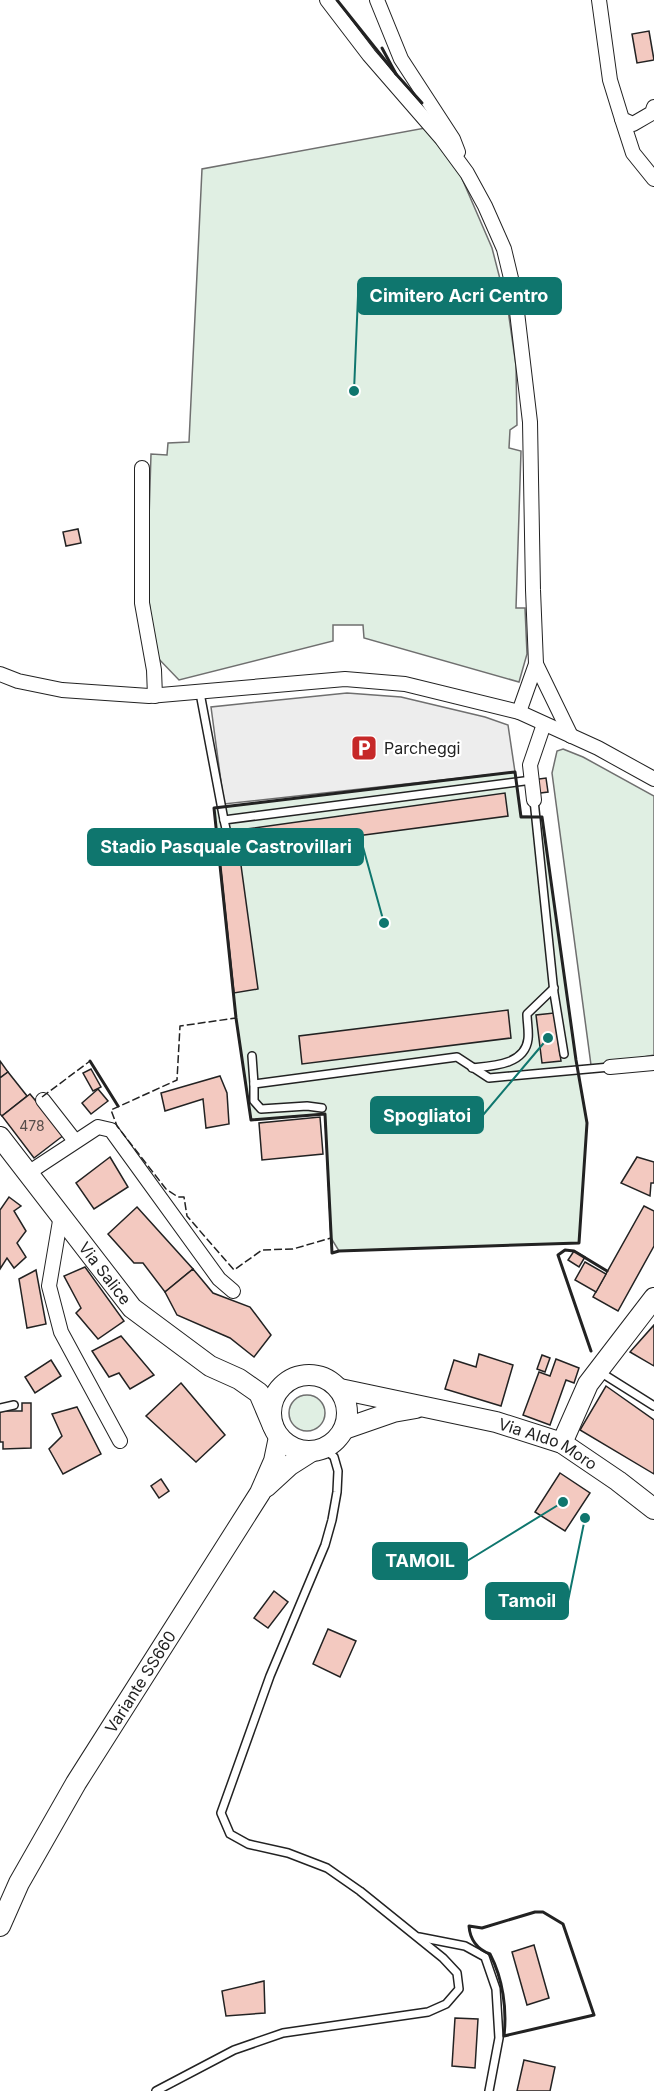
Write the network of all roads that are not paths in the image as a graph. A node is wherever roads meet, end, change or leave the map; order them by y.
1 (327, 0) edge
2 (599, 0) edge
3 (377, 4) edge
4 (654, 107) edge
5 (622, 118) junction
6 (466, 173) junction
7 (654, 179) edge
8 (142, 468) dead end
9 (536, 664) junction
10 (0, 674) edge
11 (200, 693) junction
12 (154, 696) junction
13 (519, 712) junction
14 (544, 724) junction
15 (571, 736) junction
16 (654, 779) edge
17 (532, 780) junction
18 (534, 800) joint
19 (224, 820) junction
20 (229, 842) dead end
21 (554, 988) junction
22 (564, 1054) dead end
23 (252, 1056) dead end
24 (654, 1063) edge
25 (610, 1067) joint
26 (472, 1068) junction
27 (254, 1084) junction
28 (43, 1100) dead end
29 (322, 1108) dead end
30 (0, 1137) edge
31 (75, 1141) junction
32 (28, 1173) junction
33 (61, 1215) junction
34 (233, 1291) dead end
35 (653, 1300) edge
36 (598, 1371) junction
37 (238, 1378) junction
38 (283, 1384) junction
39 (340, 1389) junction
40 (14, 1406) dead end
41 (428, 1406) junction
42 (654, 1406) edge
43 (0, 1407) edge
44 (344, 1429) junction
45 (276, 1432) junction
46 (120, 1441) dead end
47 (562, 1443) junction
48 (318, 1450) junction
49 (260, 1493) junction
50 (654, 1509) edge
51 (0, 1926) edge
52 (417, 1937) junction
53 (156, 2091) edge
54 (489, 2091) edge

1 - 6 street
2 - 5 street
3 - 6 street
4 - 5 street
5 - 7 street
6 - 9 street
8 - 12 street
9 - 13 street
9 - 15 street
10 - 12 street
11 - 12 street
11 - 13 street
11 - 19 lane
13 - 14 street
14 - 15 street
14 - 17 street
15 - 16 street
17 - 18 street
17 - 19 lane
18 - 21 lane
19 - 20 lane
21 - 22 lane
21 - 26 lane
23 - 27 lane
24 - 25 street
25 - 26 lane
26 - 27 lane
27 - 29 lane
28 - 31 street
30 - 32 main road, Via Salice
31 - 32 street
31 - 34 street
32 - 33 main road, Via Salice
33 - 37 main road, Via Salice
33 - 46 street
35 - 36 main road
36 - 42 lane
36 - 47 main road
37 - 38 main road
37 - 45 main road
38 - 39 main road
38 - 45 main road
39 - 41 main road, Via Aldo Moro
39 - 44 main road
40 - 43 lane
41 - 44 main road, Via Aldo Moro
41 - 47 main road, Via Aldo Moro
44 - 48 main road
45 - 48 main road
45 - 49 main road, Variante SS660
47 - 50 main road, Via Aldo Moro
48 - 49 main road
48 - 52 lane
49 - 51 main road, Variante SS660
52 - 53 lane
52 - 54 lane

